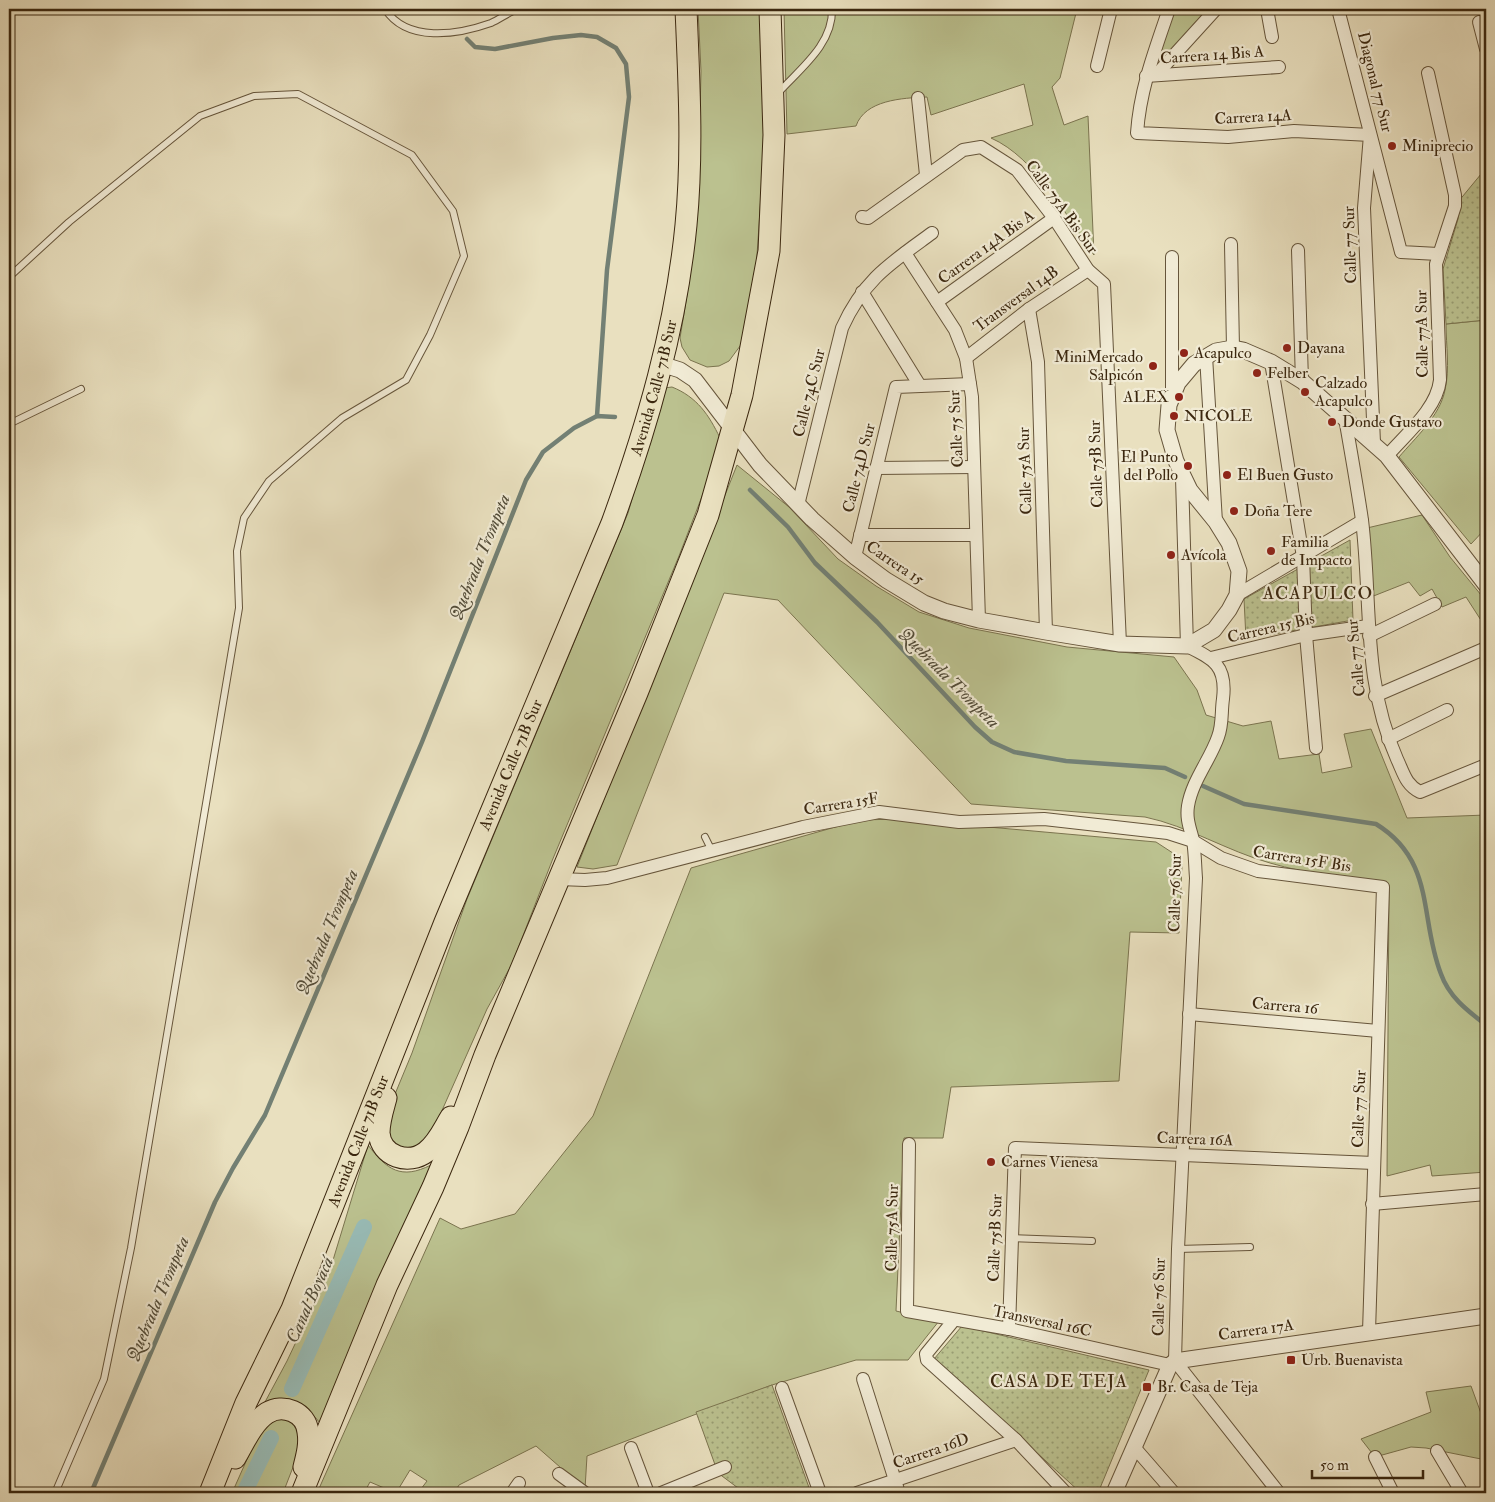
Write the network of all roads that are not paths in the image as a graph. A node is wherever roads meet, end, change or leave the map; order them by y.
1 (385, 9) edge
2 (518, 9) edge
3 (686, 9) edge
4 (770, 9) edge
5 (832, 9) edge
6 (1111, 9) edge
7 (1169, 9) edge
8 (1216, 9) edge
9 (1267, 9) edge
10 (1338, 9) edge
11 (1479, 22) dead end
12 (1272, 37) dead end
13 (1486, 49) edge
14 (1097, 66) dead end
15 (1279, 67) dead end
16 (1428, 73) dead end
17 (1151, 75) junction
18 (773, 98) junction
19 (918, 98) dead end
20 (1370, 135) junction
21 (926, 175) junction
22 (862, 217) dead end
23 (1054, 218) junction
24 (932, 233) dead end
25 (1231, 244) dead end
26 (1298, 250) dead end
27 (905, 253) junction
28 (1438, 254) junction
29 (1172, 257) dead end
30 (1088, 270) junction
31 (9, 277) edge
32 (1104, 284) joint
33 (862, 292) junction
34 (937, 302) junction
35 (1029, 309) junction
36 (1233, 348) junction
37 (1206, 356) junction
38 (966, 358) junction
39 (1271, 362) junction
40 (662, 364) junction
41 (1302, 382) junction
42 (970, 384) junction
43 (920, 386) junction
44 (81, 389) dead end
45 (1172, 394) junction
46 (1345, 418) junction
47 (9, 424) edge
48 (734, 431) junction
49 (1374, 443) junction
50 (1388, 456) junction
51 (974, 467) junction
52 (876, 468) junction
53 (1182, 478) junction
54 (798, 505) junction
55 (1362, 521) junction
56 (1216, 522) junction
57 (860, 534) junction
58 (976, 535) junction
59 (855, 557) junction
60 (1303, 557) junction
61 (1486, 585) edge
62 (1237, 595) junction
63 (1435, 604) dead end
64 (979, 620) junction
65 (1369, 631) junction
66 (1046, 632) junction
67 (1306, 635) junction
68 (1120, 644) junction
69 (1187, 646) junction
70 (1486, 648) edge
71 (1211, 658) junction
72 (1376, 696) junction
73 (1447, 710) dead end
74 (1388, 738) junction
75 (1316, 748) dead end
76 (1486, 765) edge
77 (705, 837) dead end
78 (1193, 841) junction
79 (712, 850) junction
80 (559, 879) junction
81 (1383, 887) joint
82 (411, 1009) junction
83 (1189, 1014) junction
84 (1378, 1030) junction
85 (485, 1055) junction
86 (909, 1144) dead end
87 (1014, 1148) joint
88 (1182, 1155) junction
89 (1374, 1163) junction
90 (1486, 1194) edge
91 (1372, 1204) junction
92 (1012, 1238) junction
93 (1092, 1241) dead end
94 (1250, 1247) dead end
95 (1178, 1250) junction
96 (908, 1311) joint
97 (1486, 1316) edge
98 (954, 1320) junction
99 (1009, 1329) junction
100 (1369, 1332) junction
101 (1173, 1363) junction
102 (863, 1379) dead end
103 (782, 1388) dead end
104 (1016, 1440) junction
105 (1134, 1447) junction
106 (631, 1448) dead end
107 (1438, 1451) dead end
108 (1375, 1458) dead end
109 (725, 1467) dead end
110 (559, 1474) dead end
111 (894, 1481) junction
112 (55, 1493) edge
113 (212, 1493) edge
114 (296, 1493) edge
115 (302, 1493) edge
116 (585, 1493) edge
117 (648, 1493) edge
118 (661, 1493) edge
119 (820, 1493) edge
120 (857, 1493) edge
121 (899, 1493) edge
122 (1066, 1493) edge
123 (1114, 1493) edge
124 (1174, 1493) edge
125 (1279, 1493) edge
126 (1393, 1493) edge
127 (1462, 1493) edge

1 - 2 lane
3 - 40 highway, Avenida Calle 71B Sur
4 - 18 highway
5 - 18 lane
6 - 14 street
7 - 17 street
8 - 17 street
9 - 12 street
10 - 20 street, Diagonal 77 Sur
11 - 13 street
15 - 17 street, Carrera 14 Bis A
16 - 28 street, Calle 77A Sur
17 - 20 street, Carrera 14A
18 - 48 highway
19 - 21 street
20 - 28 street, Diagonal 77 Sur
20 - 49 street, Calle 77 Sur
21 - 22 street
21 - 23 street, Calle 75A Bis Sur
23 - 30 street, Calle 75A Bis Sur
23 - 34 street, Carrera 14A Bis A
24 - 27 street, Calle 74C Sur
25 - 36 street
26 - 41 street
27 - 33 street, Calle 74C Sur
27 - 34 street, Calle 75 Sur
28 - 50 street, Calle 77A Sur
29 - 45 street
30 - 32 street, Calle 75A Bis Sur
30 - 35 street, Transversal 14B
31 - 112 lane
32 - 68 street, Calle 75B Sur
33 - 43 street
33 - 54 street, Calle 74C Sur
34 - 38 street, Calle 75 Sur
35 - 38 street, Transversal 14B
35 - 66 street, Calle 75A Sur
36 - 37 street
36 - 39 street
37 - 45 street
37 - 56 street
38 - 42 street, Calle 75 Sur
39 - 41 street
39 - 60 street
40 - 48 street, Carrera 15
40 - 82 highway, Avenida Calle 71B Sur
41 - 46 street
42 - 43 street
42 - 51 street, Calle 75 Sur
43 - 52 street, Calle 74D Sur
44 - 47 lane
45 - 53 street
46 - 49 street
46 - 55 street, Calle 77 Sur
48 - 54 street, Carrera 15
48 - 80 highway
49 - 50 street
50 - 61 street
51 - 52 street
51 - 58 street, Calle 75 Sur
52 - 57 street, Calle 74D Sur
53 - 56 street
53 - 69 street
54 - 59 street, Carrera 15
55 - 60 street
55 - 65 street, Calle 77 Sur
56 - 62 street
57 - 58 street
57 - 59 street, Calle 74D Sur
58 - 64 street, Calle 75 Sur
59 - 64 street, Carrera 15
60 - 62 street
60 - 67 street
62 - 69 street
63 - 65 street, Carrera 15 Bis
64 - 66 street, Carrera 15
65 - 67 street, Carrera 15 Bis
65 - 72 street, Calle 77 Sur
66 - 68 street, Carrera 15
67 - 71 street, Carrera 15 Bis
67 - 75 street
68 - 69 street, Carrera 15
69 - 71 street
70 - 72 street
71 - 78 street, Calle 76 Sur
72 - 74 street, Calle 77 Sur
73 - 74 street
74 - 76 street, Calle 77 Sur
77 - 79 lane
78 - 79 street, Carrera 15F
78 - 81 street, Carrera 15F Bis
78 - 83 street, Calle 76 Sur
79 - 80 street, Carrera 15F
80 - 85 highway
81 - 84 street, Calle 77 Sur
82 - 85 highway
82 - 113 highway, Avenida Calle 71B Sur
83 - 84 street, Carrera 16
83 - 88 street, Calle 76 Sur
84 - 89 street, Calle 77 Sur
85 - 115 highway
86 - 96 street, Calle 75A Sur
87 - 88 street, Carrera 16A
87 - 92 street, Calle 75B Sur
88 - 89 street, Carrera 16A
88 - 95 street, Calle 76 Sur
89 - 91 street, Calle 77 Sur
90 - 91 street
91 - 100 street, Calle 77 Sur
92 - 93 lane
92 - 99 street, Calle 75B Sur
94 - 95 lane
95 - 101 street, Calle 76 Sur
96 - 98 street, Transversal 16C
97 - 100 street, Carrera 17A
98 - 99 street, Transversal 16C
98 - 104 street
99 - 101 street, Transversal 16C
100 - 101 street, Carrera 17A
101 - 105 street
101 - 125 street
102 - 111 street
103 - 119 street
104 - 111 street, Carrera 16D
104 - 122 street
105 - 123 street
105 - 124 street
106 - 117 street
107 - 127 street
108 - 126 street
109 - 118 street
110 - 116 street
111 - 120 street, Carrera 16D
111 - 121 street
113 - 114 highway

